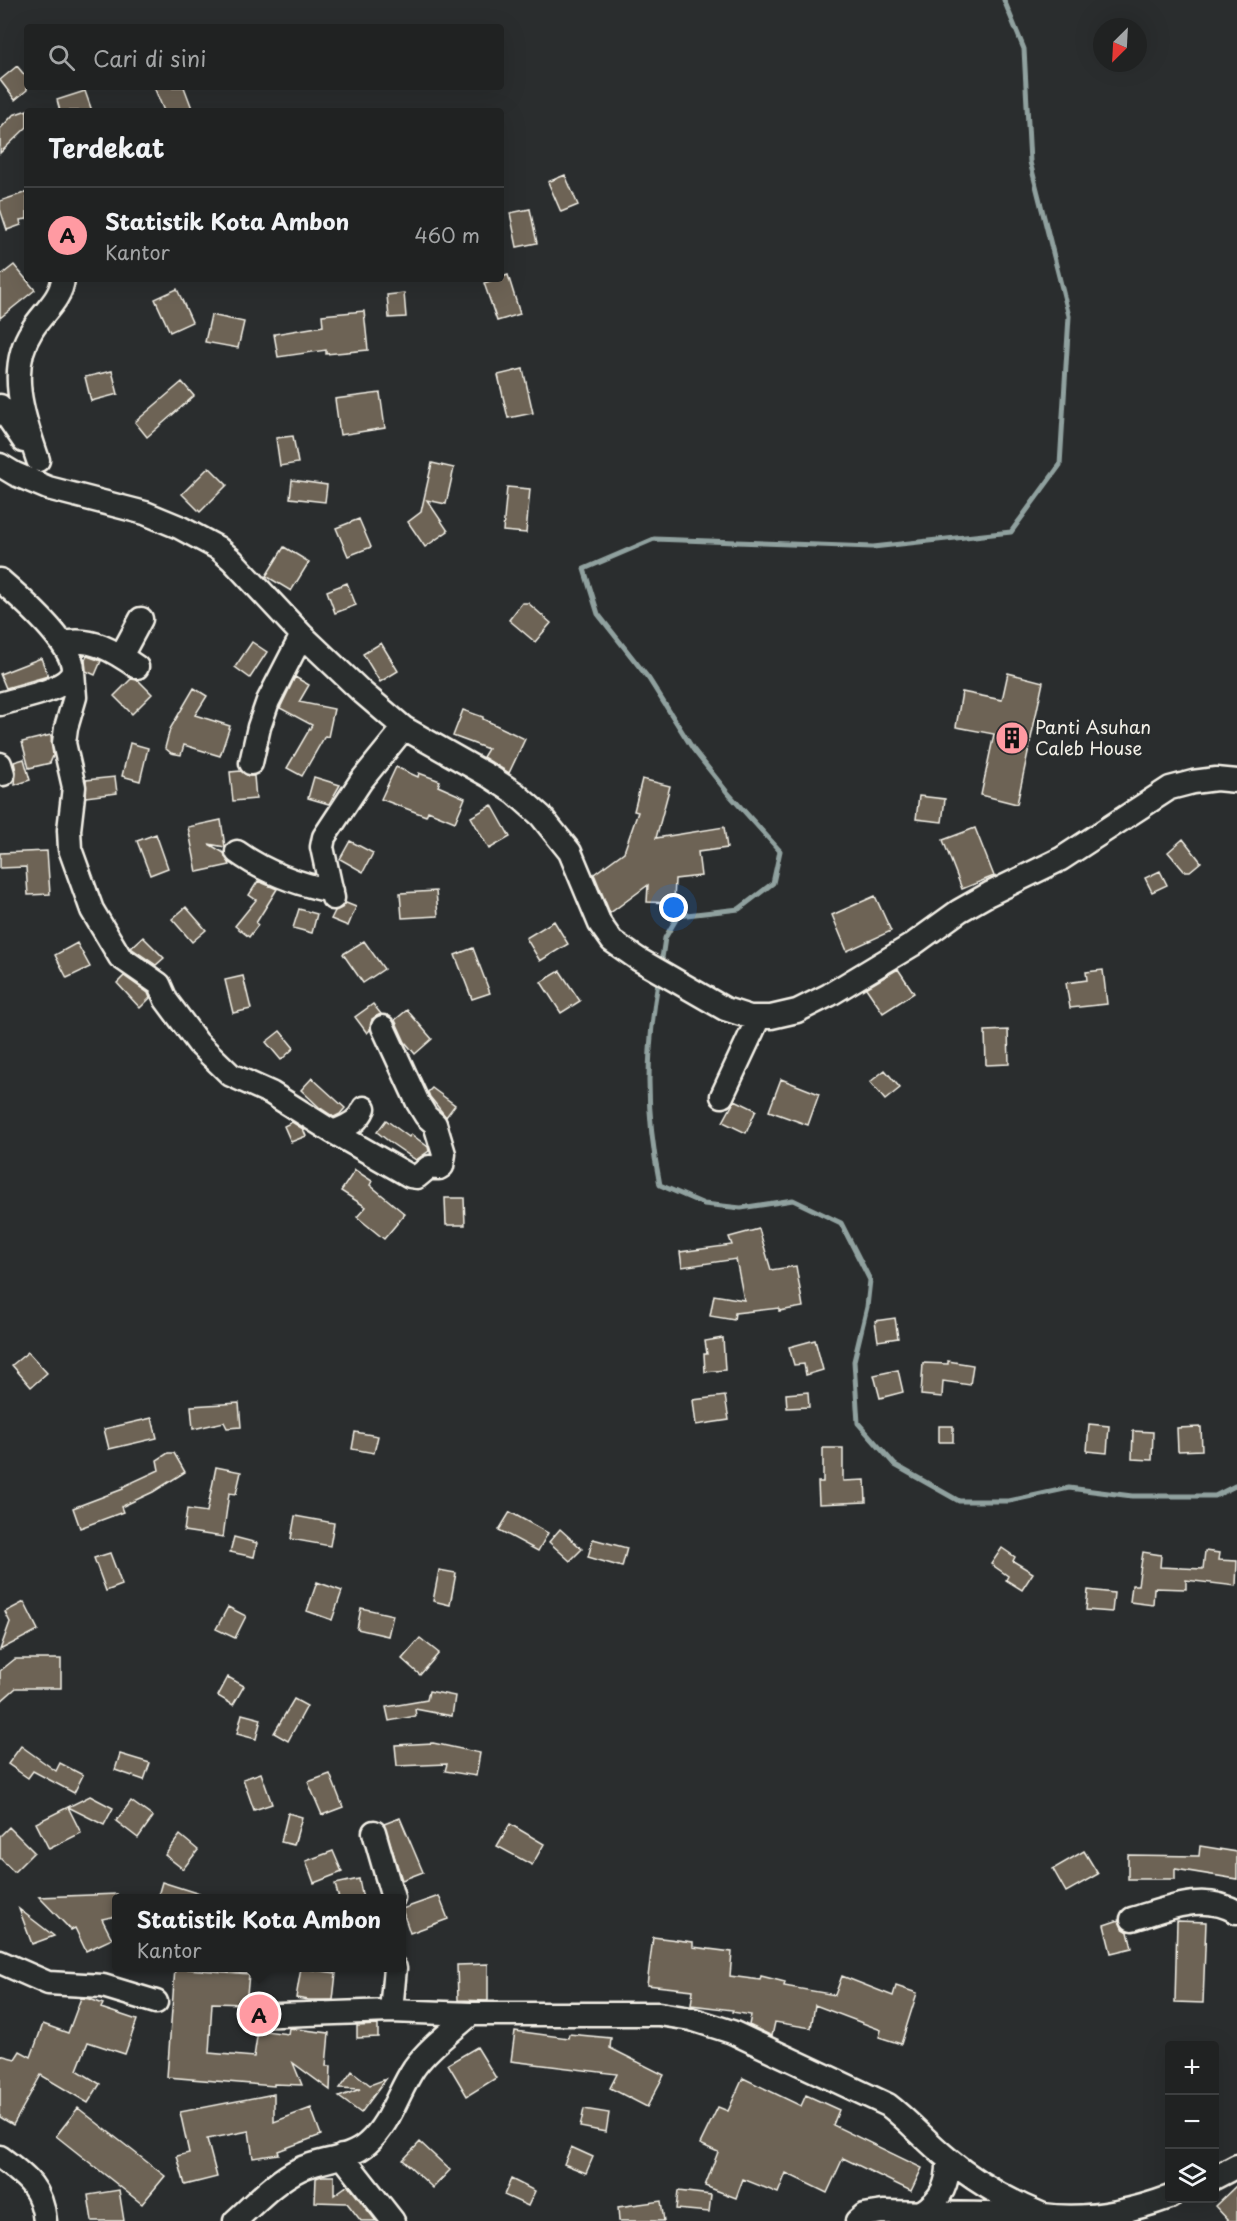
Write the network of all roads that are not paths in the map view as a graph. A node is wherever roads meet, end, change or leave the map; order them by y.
1 (63, 282) edge
2 (0, 406) edge
3 (38, 460) junction
4 (0, 465) edge
5 (48, 488) junction
6 (0, 580) edge
7 (141, 619) dead end
8 (302, 635) junction
9 (64, 643) junction
10 (73, 672) junction
11 (0, 704) edge
12 (404, 728) junction
13 (251, 763) dead end
14 (1237, 781) edge
15 (237, 852) dead end
16 (759, 1017) junction
17 (383, 1027) dead end
18 (722, 1096) dead end
19 (364, 1108) dead end
20 (333, 1132) junction
21 (374, 1832) dead end
22 (392, 1894) edge
23 (1237, 1912) edge
24 (1132, 1919) dead end
25 (0, 1962) edge
26 (395, 1972) edge
27 (156, 2002) dead end
28 (391, 2011) junction
29 (471, 2014) junction
30 (252, 2016) dead end
31 (342, 2156) junction
32 (0, 2157) edge
33 (948, 2159) junction
34 (1237, 2166) edge
35 (1219, 2176) edge
36 (1164, 2206) edge
37 (922, 2212) junction
38 (1043, 2215) junction
39 (45, 2221) edge
40 (235, 2221) edge
41 (393, 2221) edge
42 (857, 2221) edge

1 - 3 street
2 - 3 street
3 - 5 street
4 - 5 street
5 - 8 street
6 - 9 street
7 - 9 street
8 - 12 street
8 - 13 street
9 - 10 street
10 - 11 street
10 - 20 street
12 - 15 street
12 - 16 street
14 - 16 street
16 - 18 street
17 - 20 street
19 - 20 street
21 - 22 street
23 - 24 street
25 - 27 street
26 - 28 street
28 - 29 street
28 - 30 street
29 - 31 street
29 - 33 street
31 - 40 street
31 - 41 street
32 - 39 street
33 - 37 street
33 - 38 street
34 - 35 street
36 - 38 street
37 - 38 street
37 - 42 street

